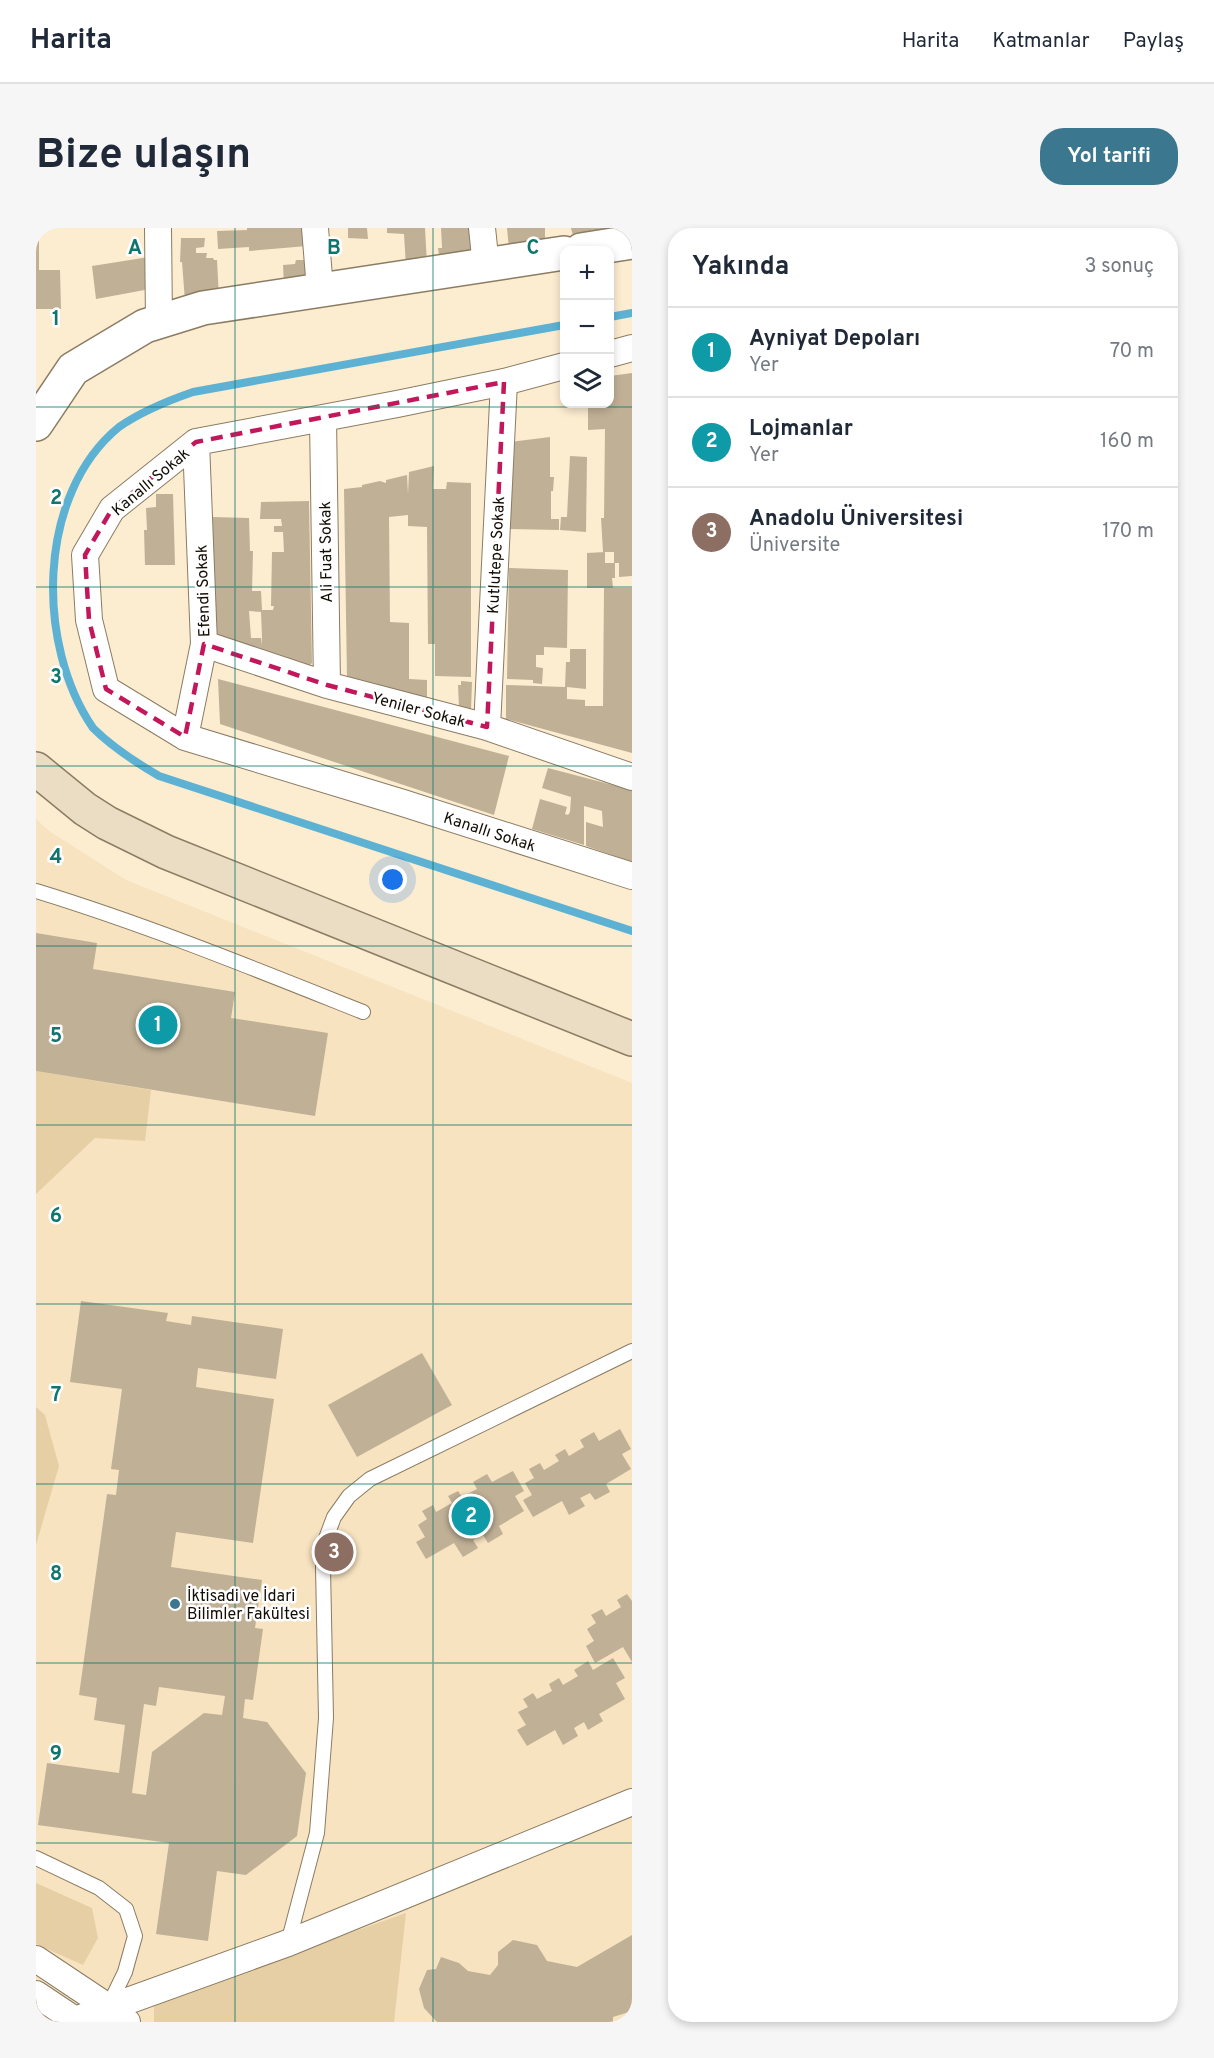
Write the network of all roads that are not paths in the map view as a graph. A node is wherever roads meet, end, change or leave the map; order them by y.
1 (158, 228) edge
2 (315, 228) edge
3 (482, 228) edge
4 (632, 242) edge
5 (606, 246) edge
6 (560, 254) edge
7 (486, 266) junction
8 (320, 290) junction
9 (159, 321) junction
10 (632, 348) edge
11 (614, 353) edge
12 (560, 367) edge
13 (504, 382) junction
14 (323, 419) junction
15 (36, 424) edge
16 (196, 442) junction
17 (204, 644) junction
18 (327, 685) junction
19 (487, 727) junction
20 (185, 737) junction
21 (36, 769) edge
22 (632, 777) edge
23 (632, 876) edge
24 (36, 891) edge
25 (363, 1012) dead end
26 (632, 1039) edge
27 (632, 1351) edge
28 (632, 1802) edge
29 (36, 1858) edge
30 (288, 1943) junction
31 (36, 1959) edge
32 (36, 1994) edge
33 (117, 2014) edge
34 (76, 2021) edge

1 - 9 street
2 - 8 street
3 - 7 street
4 - 5 street
6 - 7 street
7 - 8 street
8 - 9 street
9 - 15 street
10 - 11 street
12 - 13 street, Kanallı Sokak
13 - 14 street, Kanallı Sokak
13 - 19 street, Kutlutepe Sokak
14 - 16 street, Kanallı Sokak
14 - 18 street, Ali Fuat Sokak
16 - 17 street, Efendi Sokak
16 - 20 street, Kanallı Sokak
17 - 18 street, Yeniler Sokak
17 - 20 street, Efendi Sokak
18 - 19 street, Yeniler Sokak
19 - 22 street, Yeniler Sokak
20 - 23 street, Kanallı Sokak
21 - 26 main road
24 - 25 lane
27 - 30 lane
28 - 30 street
29 - 33 lane
30 - 33 street
31 - 33 street
32 - 34 street
33 - 34 street

